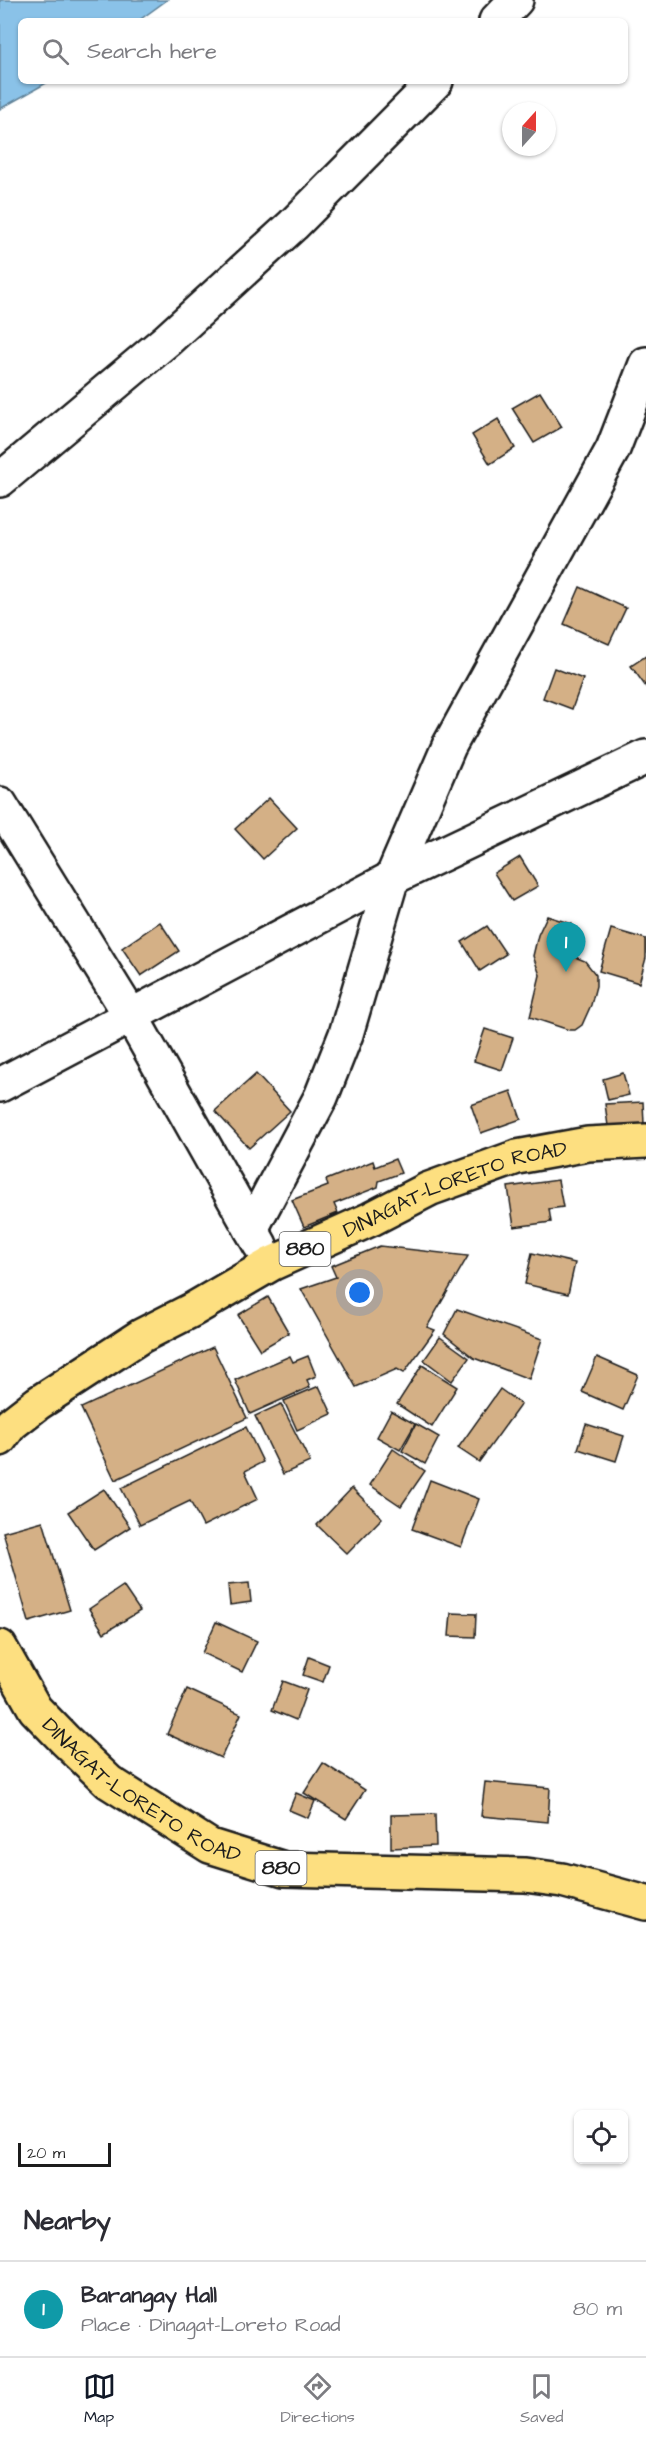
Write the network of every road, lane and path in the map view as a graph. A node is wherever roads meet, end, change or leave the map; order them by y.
1 (516, 0) edge
2 (499, 18) edge
3 (433, 84) edge
4 (646, 364) edge
5 (0, 480) edge
6 (646, 757) edge
7 (0, 804) edge
8 (392, 878) junction
9 (130, 1016) junction
10 (0, 1085) edge
11 (646, 1141) edge
12 (251, 1229) junction
13 (271, 1264) junction
14 (0, 1439) edge
15 (0, 1647) edge
16 (646, 1903) edge

1 - 2 street
3 - 5 street
4 - 8 street
6 - 8 street
7 - 9 street
8 - 9 street
8 - 12 street
9 - 10 street
9 - 12 street
11 - 13 main road, DINAGAT-LORETO ROAD / 880
12 - 13 street
13 - 14 main road, DINAGAT-LORETO ROAD / 880
15 - 16 main road, DINAGAT-LORETO ROAD / 880

